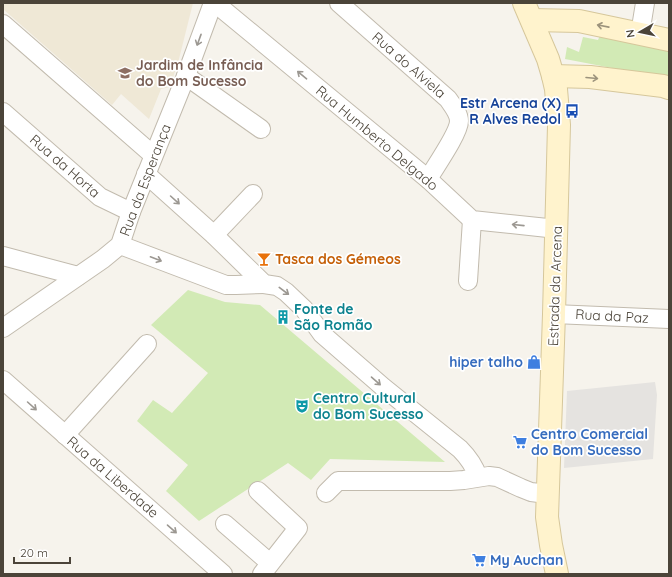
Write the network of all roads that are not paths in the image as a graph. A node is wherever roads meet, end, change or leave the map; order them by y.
1 (214, 3) edge
2 (338, 3) edge
3 (645, 3) edge
4 (528, 12) edge
5 (3, 24) edge
6 (640, 34) junction
7 (669, 40) edge
8 (186, 76) junction
9 (553, 76) junction
10 (669, 88) edge
11 (3, 112) edge
12 (261, 129) dead end
13 (153, 155) junction
14 (146, 174) junction
15 (428, 179) junction
16 (253, 194) dead end
17 (131, 212) junction
18 (472, 220) junction
19 (557, 229) junction
20 (214, 235) junction
21 (120, 245) junction
22 (3, 256) edge
23 (78, 276) junction
24 (468, 281) dead end
25 (264, 284) junction
26 (554, 314) junction
27 (669, 319) edge
28 (3, 328) edge
29 (147, 344) dead end
30 (3, 380) edge
31 (65, 435) junction
32 (478, 477) junction
33 (258, 491) dead end
34 (326, 493) dead end
35 (547, 494) junction
36 (225, 524) dead end
37 (266, 569) edge
38 (223, 574) edge
39 (557, 574) edge

1 -> 8 street, Rua da Esperança
15 -> 1 street, Rua Humberto Delgado
2 - 15 street, Rua do Alviela
3 - 6 street
6 -> 4 street
4 - 9 street, Estrada da Arcena
5 - 13 street
6 - 7 street
8 - 12 street
8 - 13 street, Rua da Esperança
9 -> 10 street
9 - 19 street, Estrada da Arcena
11 - 17 street, Rua da Horta
13 - 14 street, Rua da Esperança
14 - 17 street, Rua da Esperança
14 -> 20 street
15 - 18 street, Rua Humberto Delgado
16 - 20 street
17 - 21 street, Rua da Esperança
19 -> 18 street
18 - 24 street
19 - 26 street, Estrada da Arcena
20 - 25 street
21 - 23 street, Rua da Esperança
21 -> 25 street
22 - 23 street
23 - 28 street, Rua da Esperança
25 -> 32 street
26 - 27 street, Rua da Paz
26 - 35 street, Estrada da Arcena
29 - 31 street
30 -> 31 street, Rua da Liberdade
31 -> 38 street, Rua da Liberdade
32 - 34 street
32 - 35 street
33 - 37 street
35 - 39 street, Estrada da Arcena
36 - 37 street

